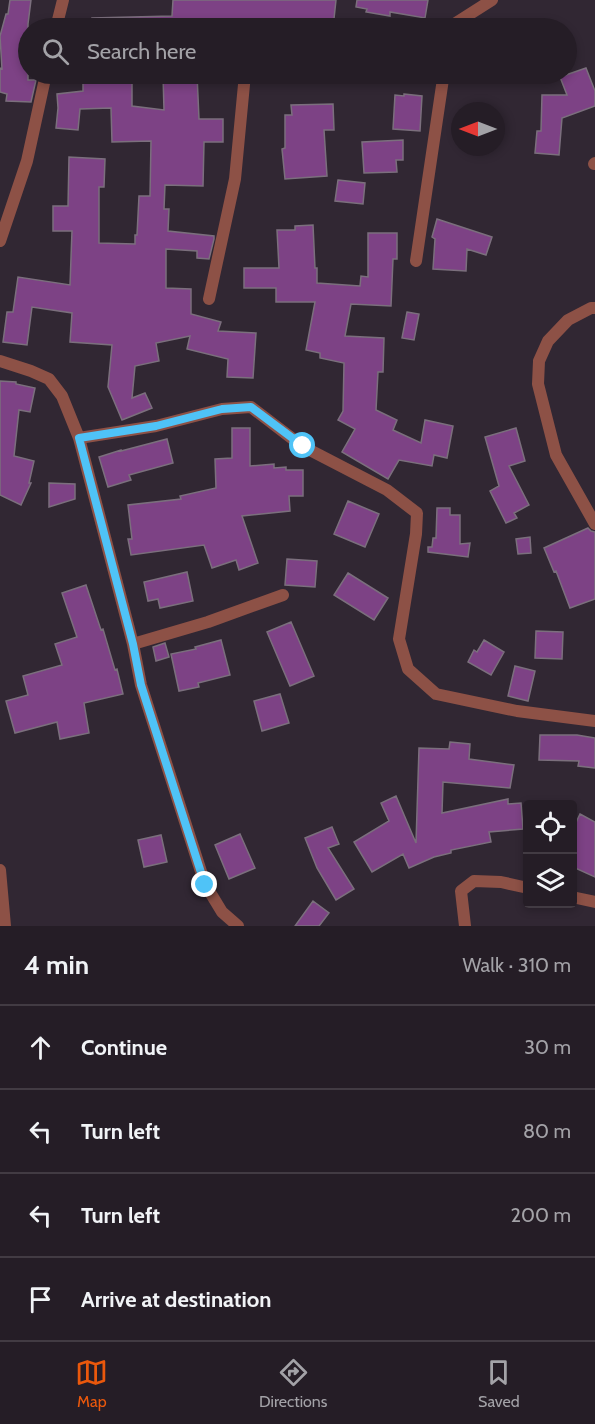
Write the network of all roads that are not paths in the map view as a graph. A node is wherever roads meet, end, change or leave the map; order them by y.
1 (63, 0) edge
2 (492, 0) edge
3 (58, 18) edge
4 (464, 18) edge
5 (44, 84) edge
6 (244, 84) edge
7 (442, 84) edge
8 (0, 241) edge
9 (416, 261) dead end
10 (209, 299) dead end
11 (595, 308) edge
12 (0, 361) edge
13 (79, 438) junction
14 (595, 524) edge
15 (283, 595) dead end
16 (133, 644) junction
17 (595, 721) edge
18 (0, 870) edge
19 (523, 887) edge
20 (577, 898) edge
21 (595, 902) edge
22 (0, 926) edge
23 (238, 926) edge
24 (465, 926) edge

1 - 3 street
2 - 4 street
5 - 8 street
6 - 10 street
7 - 9 street
11 - 14 street
12 - 13 street
13 - 16 street
13 - 17 street
15 - 16 street
16 - 23 street
18 - 22 street
19 - 24 street
20 - 21 street

